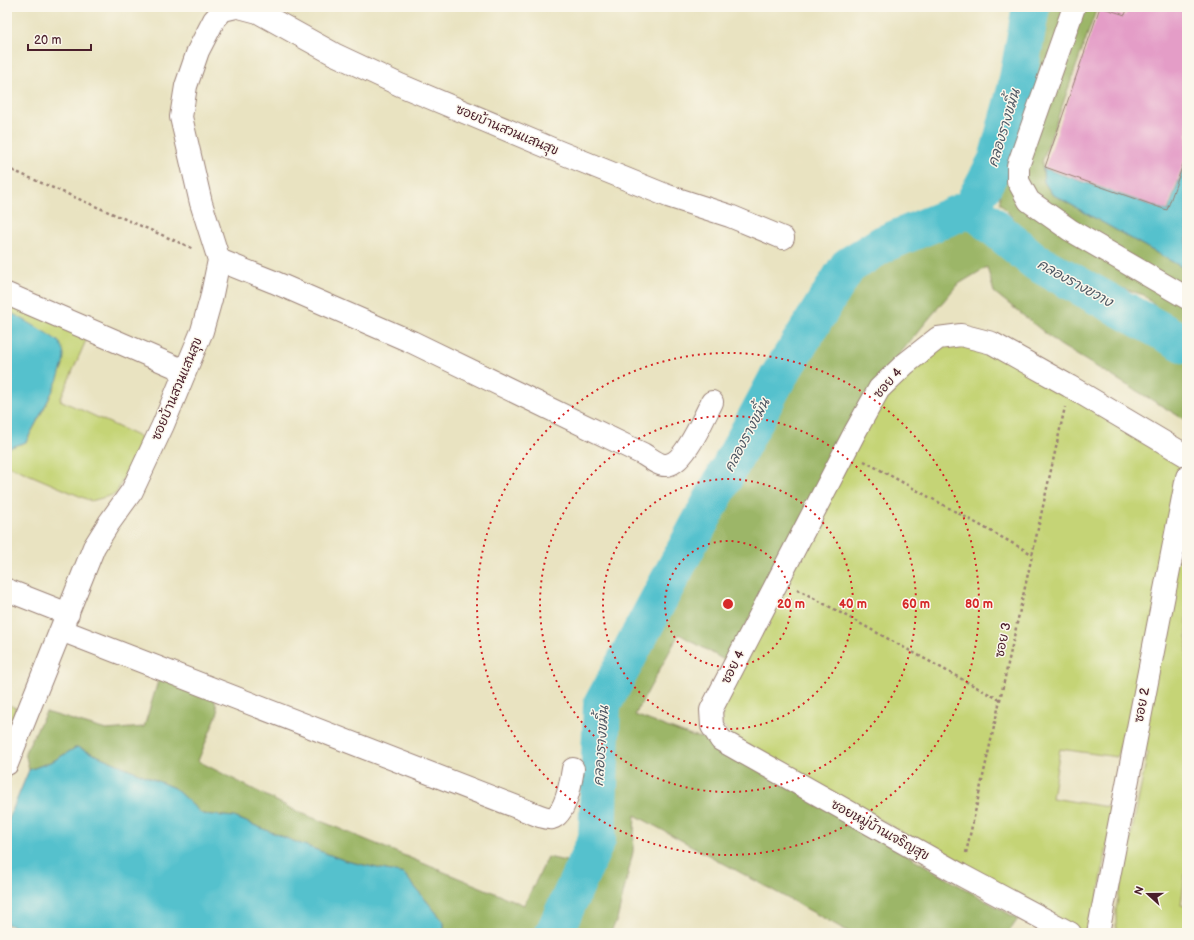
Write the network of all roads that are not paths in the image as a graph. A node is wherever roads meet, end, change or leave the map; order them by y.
1 (237, 7) edge
2 (1074, 7) edge
3 (783, 238) dead end
4 (218, 260) junction
5 (7, 294) edge
6 (1187, 298) edge
7 (185, 371) junction
8 (712, 402) dead end
9 (1187, 456) edge
10 (1187, 477) edge
11 (7, 590) edge
12 (64, 622) junction
13 (711, 710) joint
14 (7, 764) edge
15 (574, 769) dead end
16 (1070, 933) edge
17 (1098, 933) edge

1 - 3 street, ซอยบ้านสวนแสนสุข
1 - 4 street, ซอยบ้านสวนแสนสุข
2 - 6 street
4 - 7 street, ซอยบ้านสวนแสนสุข
4 - 8 street
5 - 7 street
7 - 12 street, ซอยบ้านสวนแสนสุข
9 - 13 street, ซอย 4
10 - 17 street, ซอย 2
11 - 12 street
12 - 14 street, ซอยบ้านสวนแสนสุข
12 - 15 street
13 - 16 street, ซอยหมู่บ้านเจริญสุข

